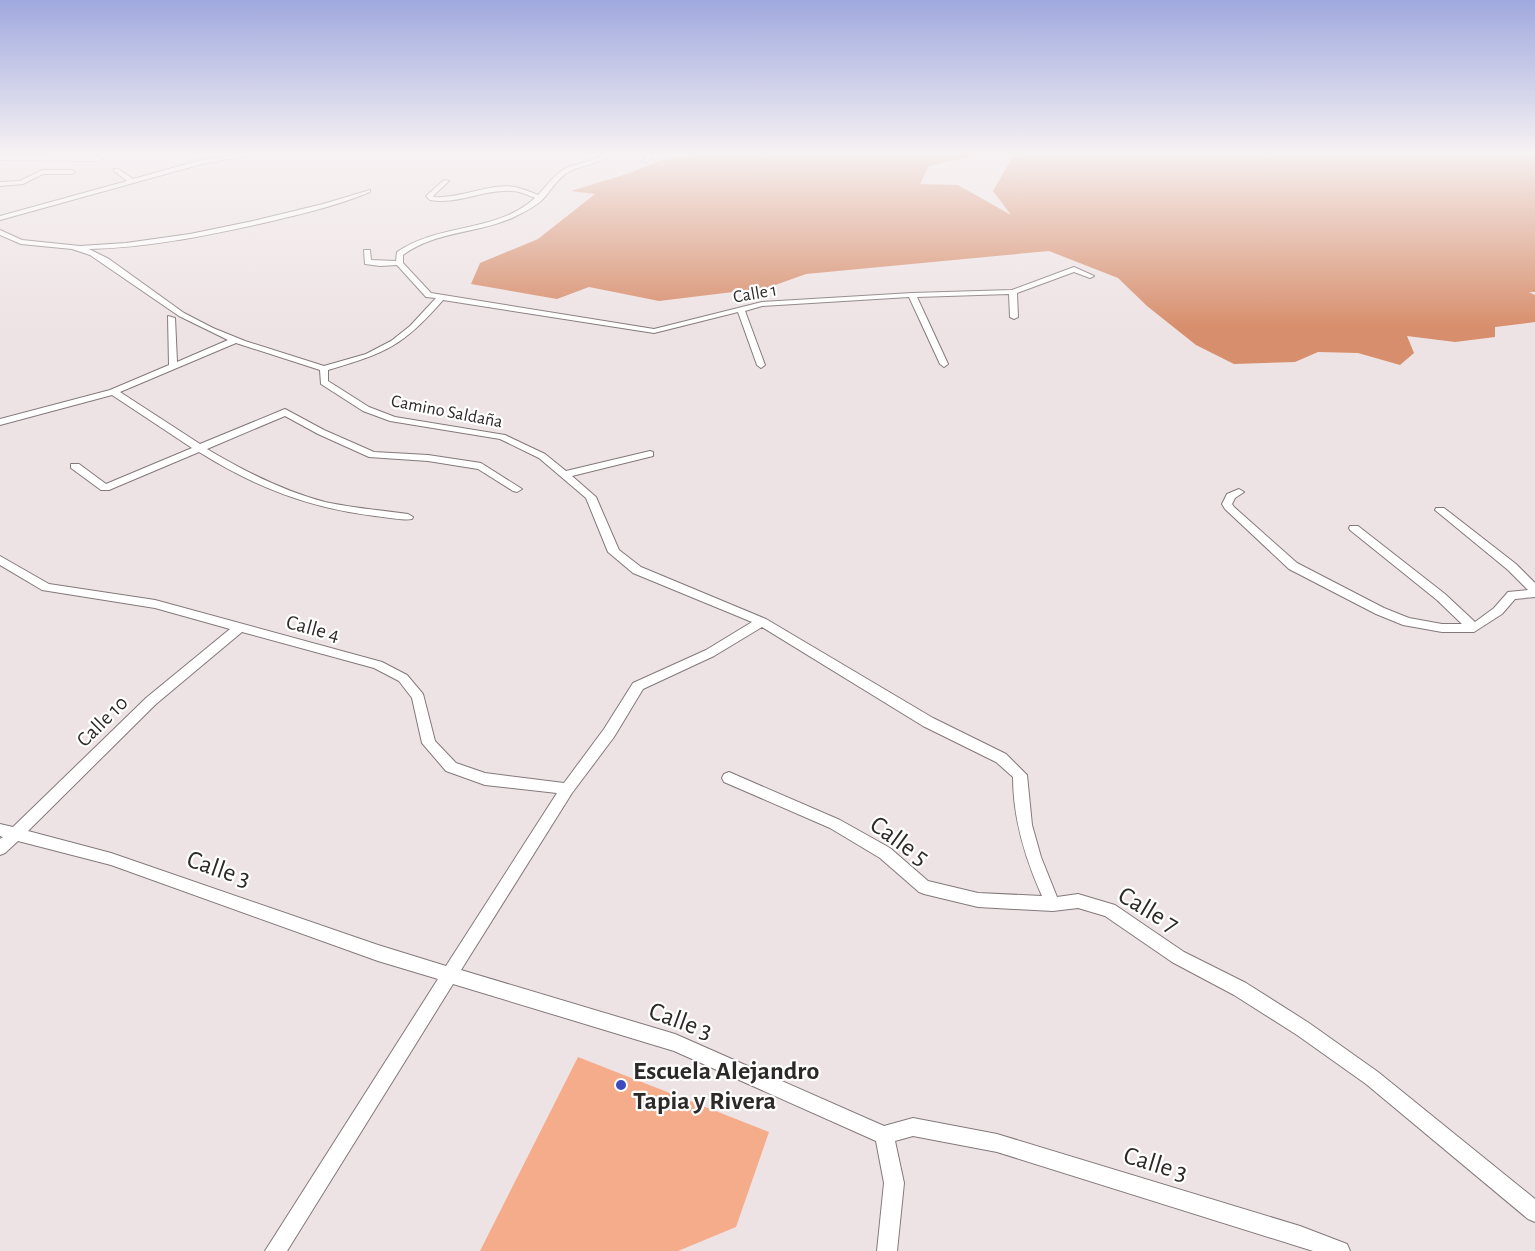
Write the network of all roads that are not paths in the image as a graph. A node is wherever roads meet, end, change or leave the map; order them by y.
1 (24, 211) edge
2 (302, 211) edge
3 (515, 211) edge
4 (0, 218) edge
5 (0, 232) edge
6 (61, 247) junction
7 (367, 252) dead end
8 (399, 263) junction
9 (1089, 276) dead end
10 (1013, 292) junction
11 (912, 295) junction
12 (441, 297) junction
13 (741, 310) junction
14 (1014, 317) dead end
15 (171, 318) dead end
16 (236, 340) junction
17 (944, 364) dead end
18 (760, 365) dead end
19 (173, 368) junction
20 (324, 369) junction
21 (113, 392) junction
22 (0, 422) edge
23 (200, 448) junction
24 (650, 454) dead end
25 (75, 466) dead end
26 (564, 476) junction
27 (517, 489) dead end
28 (1239, 492) dead end
29 (1440, 510) dead end
30 (408, 517) dead end
31 (1354, 528) dead end
32 (0, 560) edge
33 (1535, 592) edge
34 (762, 622) junction
35 (1474, 627) junction
36 (239, 628) junction
37 (729, 778) dead end
38 (567, 789) junction
39 (8, 832) edge
40 (0, 849) edge
41 (1053, 904) junction
42 (448, 974) junction
43 (884, 1135) junction
44 (1535, 1212) edge
45 (276, 1251) edge
46 (887, 1251) edge
47 (1340, 1251) edge

1 - 4 street
2 - 6 street
3 - 8 street
5 - 6 street
6 - 16 street
7 - 8 street
8 - 12 street
9 - 10 street, Calle 1
10 - 11 street, Calle 1
10 - 14 street
11 - 13 street, Calle 1
11 - 17 street
12 - 13 street, Calle 1
12 - 20 street
13 - 18 street
15 - 19 street
16 - 19 street
16 - 20 street
19 - 21 street
20 - 26 street, Camino Saldaña
21 - 22 street
21 - 23 street
23 - 25 street
23 - 27 street
23 - 30 street
24 - 26 street
26 - 34 street, Camino Saldaña
28 - 35 street
29 - 33 street
31 - 35 street
32 - 36 street, Calle 4
33 - 35 street
34 - 38 street
34 - 41 street
36 - 38 street, Calle 4
36 - 39 street, Calle 10
37 - 41 street, Calle 5
38 - 42 street
39 - 40 street, Calle 10
39 - 42 street, Calle 3
41 - 44 street, Calle 7
42 - 43 street, Calle 3
42 - 45 street
43 - 46 street
43 - 47 street, Calle 3

